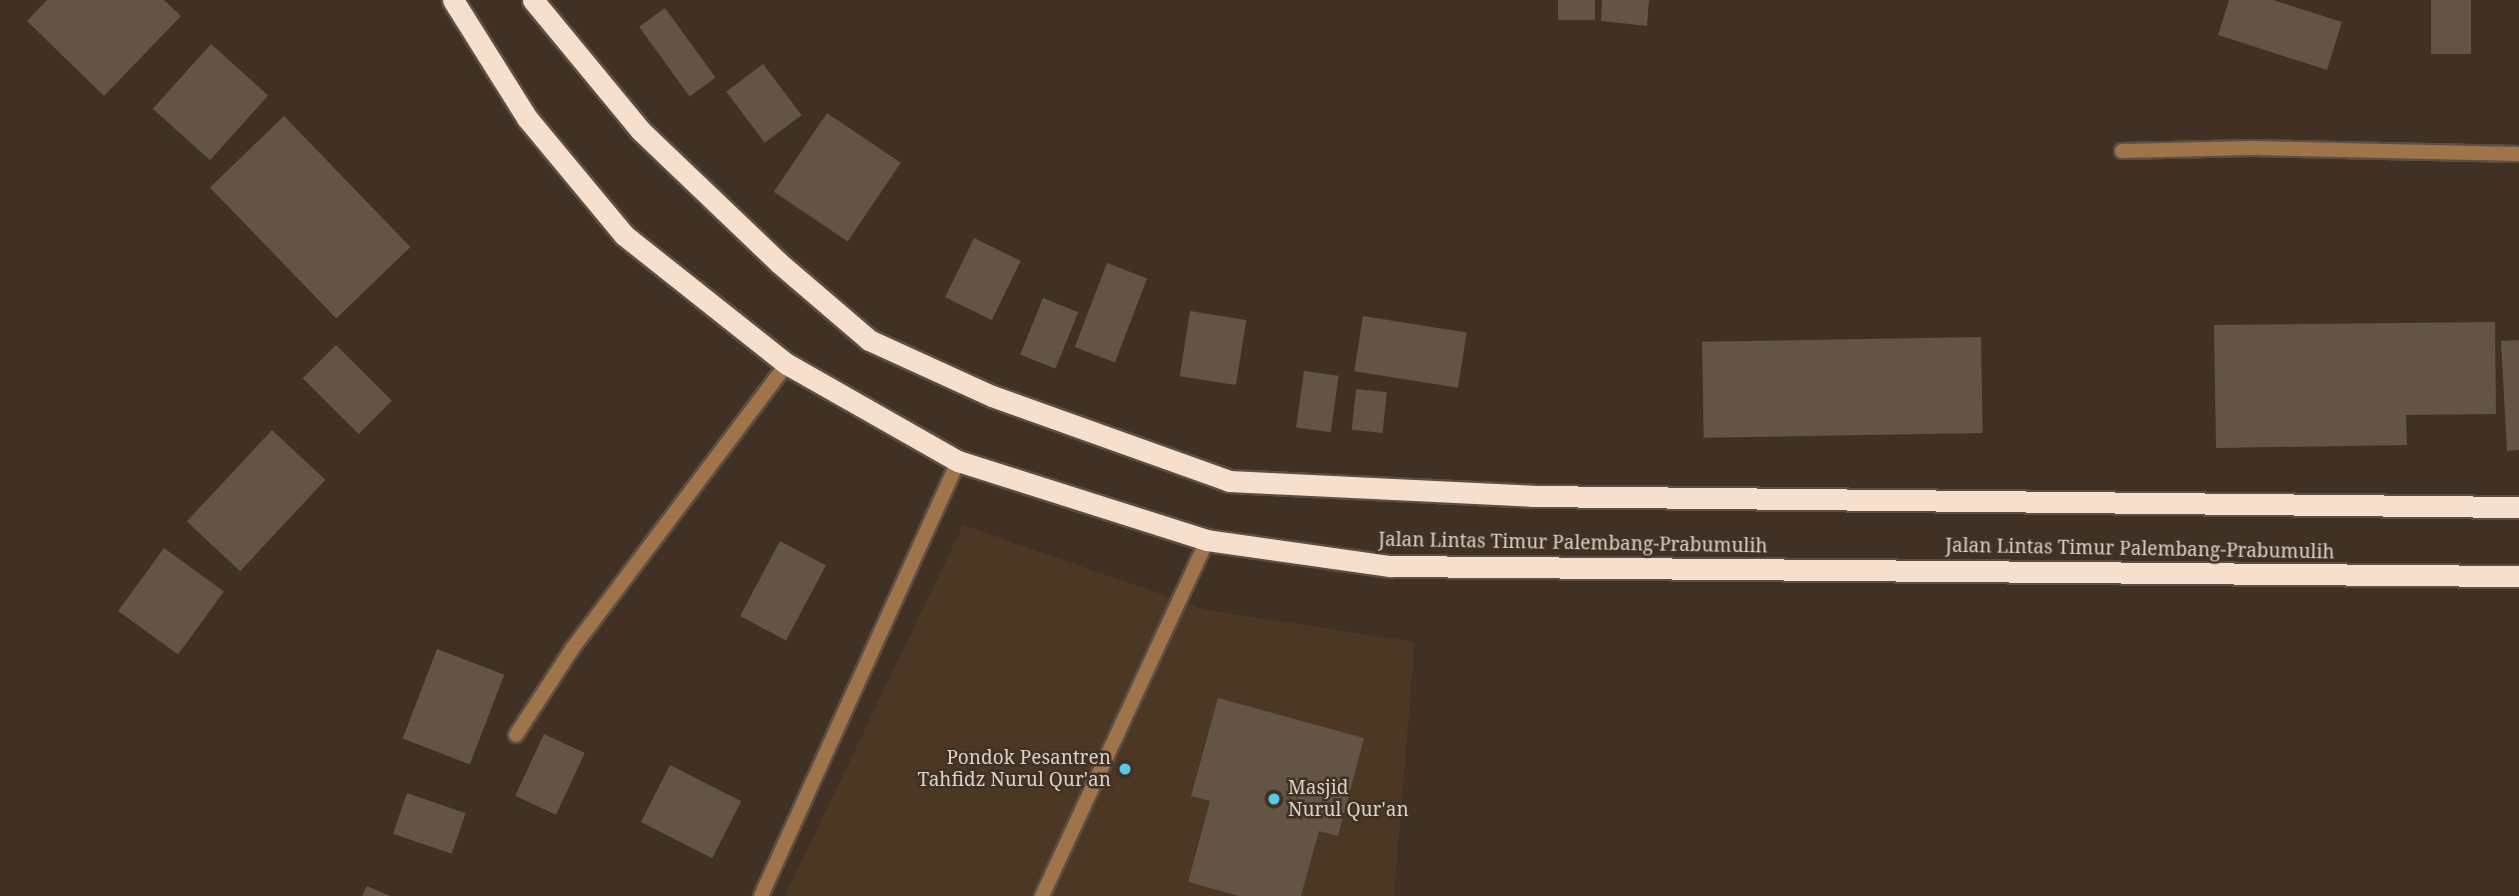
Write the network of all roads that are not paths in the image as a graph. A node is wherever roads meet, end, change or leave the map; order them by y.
1 (453, 0) edge
2 (533, 0) edge
3 (2122, 151) dead end
4 (2519, 154) edge
5 (787, 364) junction
6 (958, 461) junction
7 (2519, 507) edge
8 (1207, 540) junction
9 (2519, 576) edge
10 (516, 735) dead end
11 (761, 896) edge
12 (1042, 896) edge

1 - 5 highway, Jalan Lintas Timur Palembang-Prabumulih
2 - 7 highway
3 - 4 street
5 - 6 highway, Jalan Lintas Timur Palembang-Prabumulih
5 - 10 street
6 - 8 highway, Jalan Lintas Timur Palembang-Prabumulih
6 - 11 street
8 - 9 highway, Jalan Lintas Timur Palembang-Prabumulih
8 - 12 street

